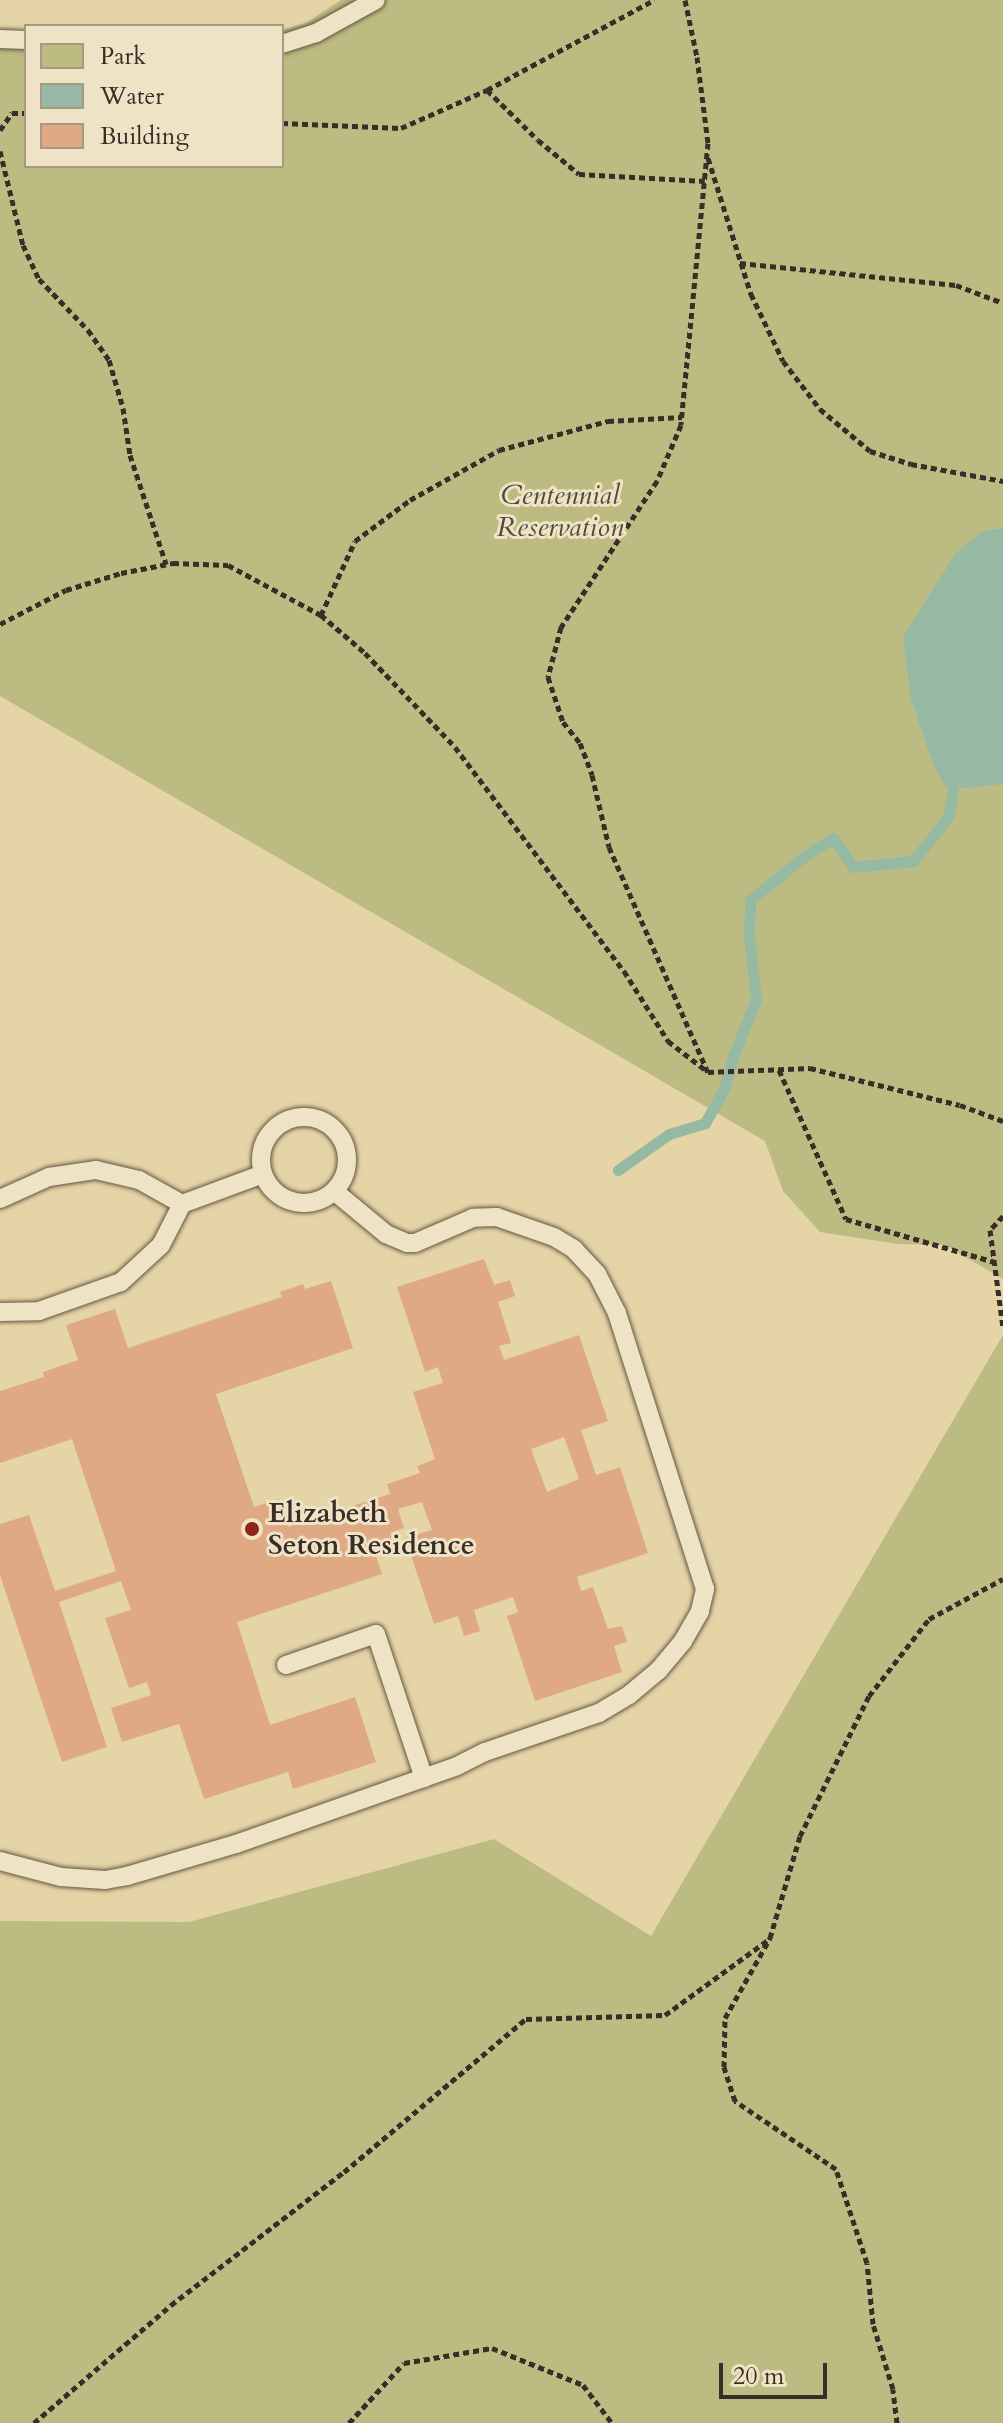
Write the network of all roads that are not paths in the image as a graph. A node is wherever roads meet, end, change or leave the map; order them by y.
1 (376, 0) edge
2 (0, 39) edge
3 (24, 40) edge
4 (284, 43) edge
5 (263, 1174) junction
6 (334, 1191) junction
7 (0, 1199) edge
8 (182, 1204) junction
9 (0, 1312) edge
10 (286, 1665) dead end
11 (424, 1778) junction
12 (0, 1861) edge

1 - 4 lane
2 - 3 lane
5 - 6 lane
5 - 6 lane
5 - 8 lane
6 - 11 lane
7 - 8 lane
8 - 9 lane
10 - 11 lane
11 - 12 lane

